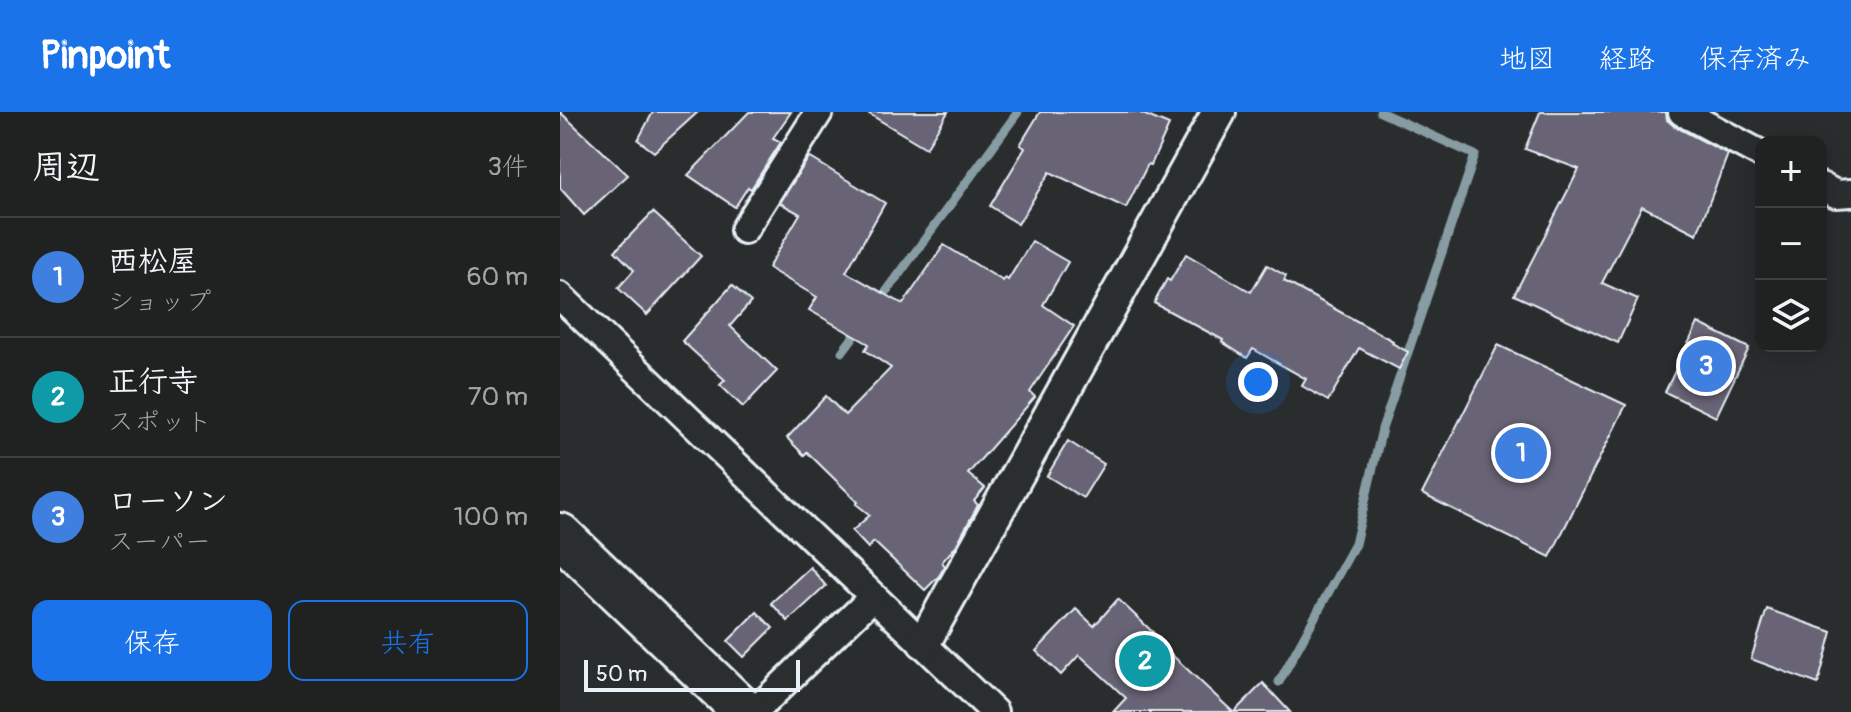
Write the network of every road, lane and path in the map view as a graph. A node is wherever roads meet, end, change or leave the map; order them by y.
1 (819, 112) edge
2 (1219, 112) edge
3 (1682, 112) edge
4 (1755, 151) edge
5 (1827, 189) edge
6 (1851, 193) edge
7 (744, 230) dead end
8 (560, 296) edge
9 (560, 535) edge
10 (873, 597) junction
11 (924, 642) junction
12 (745, 712) edge
13 (754, 712) edge
14 (994, 712) edge

1 - 7 street
2 - 11 street
3 - 4 street
5 - 6 street
8 - 10 street
9 - 12 main road
10 - 11 street
10 - 13 street
11 - 14 street

